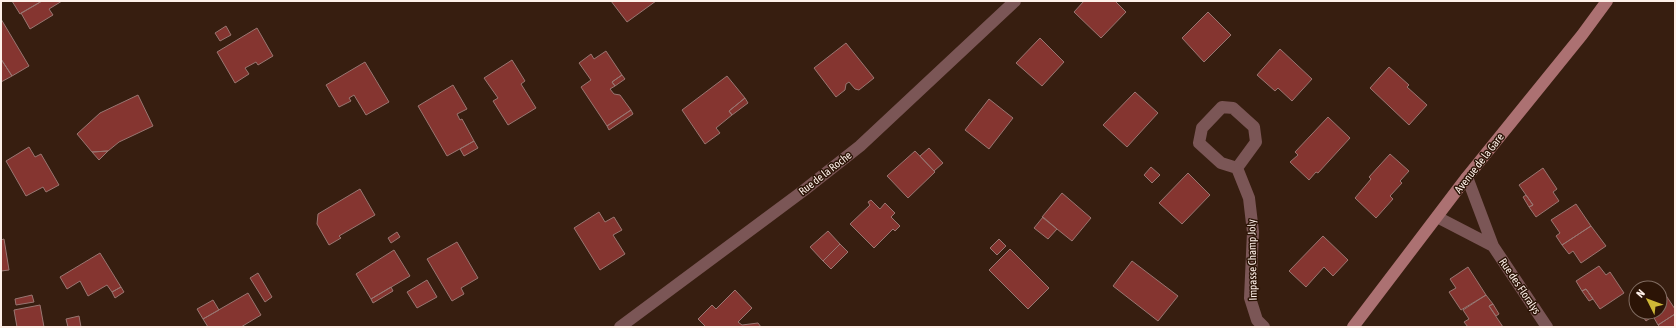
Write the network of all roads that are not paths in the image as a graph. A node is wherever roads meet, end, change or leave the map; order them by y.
1 (1015, 1) edge
2 (1607, 1) edge
3 (1238, 168) junction
4 (1467, 178) junction
5 (1437, 217) junction
6 (1493, 246) junction
7 (620, 327) edge
8 (1264, 327) edge
9 (1353, 327) edge
10 (1547, 327) edge

1 - 7 street, Rue de la Roche
2 - 4 street, Avenue de la Gare
3 - 3 street
3 - 8 street, Impasse Champ Joly
4 - 5 street, Avenue de la Gare
4 - 6 street, Rue des Floralys
5 - 6 street, Rue des Floralys
5 - 9 street, Avenue de la Gare
6 - 10 street, Rue des Floralys

